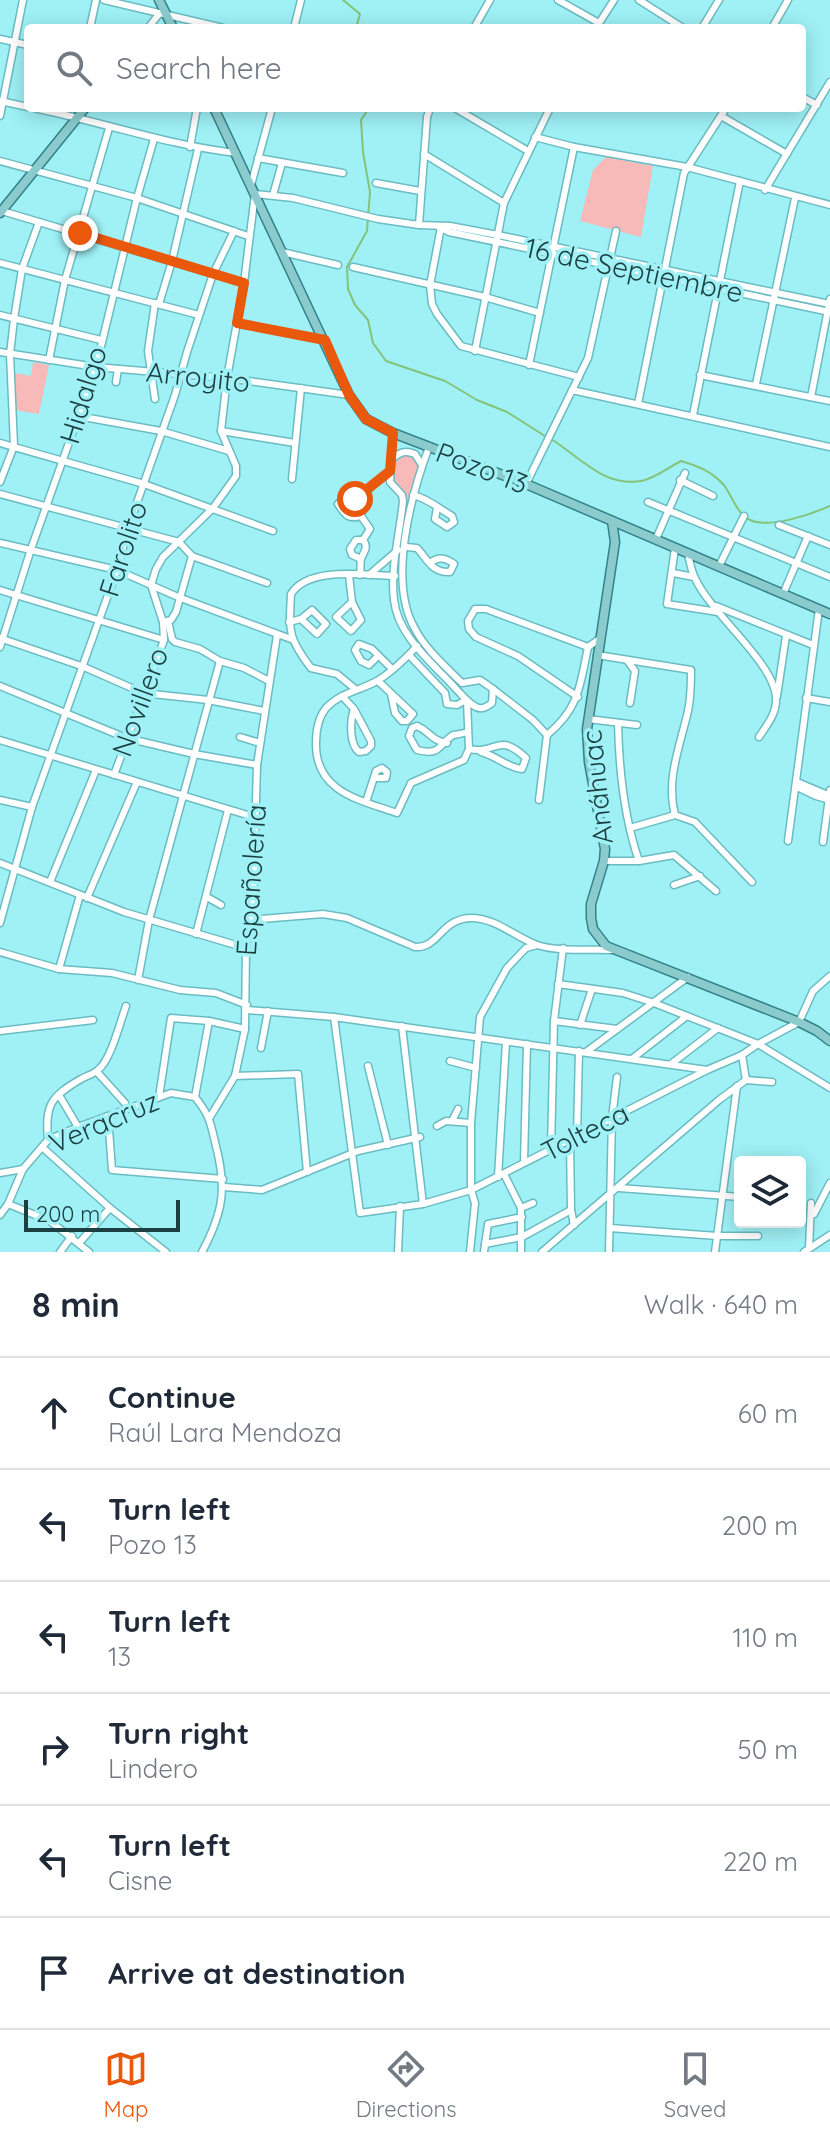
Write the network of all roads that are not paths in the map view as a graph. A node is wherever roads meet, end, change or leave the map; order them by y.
1 (23, 0) edge
2 (96, 0) edge
3 (104, 0) edge
4 (159, 0) edge
5 (301, 0) edge
6 (490, 0) edge
7 (558, 0) edge
8 (614, 0) edge
9 (639, 0) edge
10 (719, 0) edge
11 (788, 0) edge
12 (651, 3) edge
13 (162, 15) junction
14 (91, 24) edge
15 (152, 24) edge
16 (170, 24) edge
17 (204, 24) edge
18 (295, 24) edge
19 (476, 24) edge
20 (595, 24) edge
21 (599, 24) edge
22 (678, 24) edge
23 (704, 24) edge
24 (774, 24) edge
25 (0, 39) edge
26 (15, 42) junction
27 (24, 44) edge
28 (830, 82) edge
29 (806, 99) edge
30 (2, 101) edge
31 (817, 105) junction
32 (24, 106) edge
33 (53, 112) edge
34 (81, 112) edge
35 (196, 112) edge
36 (216, 112) edge
37 (271, 112) edge
38 (429, 112) edge
39 (462, 112) edge
40 (548, 112) edge
41 (724, 112) edge
42 (0, 116) edge
43 (721, 116) junction
44 (77, 117) junction
45 (109, 128) junction
46 (535, 137) junction
47 (154, 139) junction
48 (190, 147) junction
49 (574, 147) junction
50 (198, 149) junction
51 (528, 151) junction
52 (236, 153) junction
53 (424, 154) junction
54 (787, 154) junction
55 (258, 158) junction
56 (0, 161) edge
57 (282, 163) junction
58 (687, 167) junction
59 (35, 171) junction
60 (343, 173) dead end
61 (740, 181) junction
62 (376, 183) dead end
63 (92, 187) junction
64 (253, 189) junction
65 (765, 190) junction
66 (420, 191) junction
67 (273, 195) junction
68 (137, 198) junction
69 (795, 198) junction
70 (504, 203) junction
71 (830, 205) edge
72 (1, 212) edge
73 (184, 213) junction
74 (39, 222) junction
75 (419, 225) junction
76 (440, 227) junction
77 (234, 231) junction
78 (616, 231) dead end
79 (80, 233) junction
80 (248, 236) junction
81 (497, 238) junction
82 (127, 246) junction
83 (553, 250) junction
84 (282, 252) junction
85 (172, 261) junction
86 (609, 262) junction
87 (0, 263) edge
88 (338, 265) dead end
89 (353, 267) dead end
90 (22, 269) junction
91 (213, 274) junction
92 (664, 274) junction
93 (65, 280) junction
94 (244, 283) junction
95 (430, 285) junction
96 (718, 285) junction
97 (113, 292) junction
98 (774, 295) junction
99 (485, 297) junction
100 (157, 304) junction
101 (829, 306) edge
102 (540, 313) junction
103 (0, 315) edge
104 (199, 315) junction
105 (14, 319) junction
106 (237, 323) junction
107 (56, 328) junction
108 (101, 340) junction
109 (325, 340) junction
110 (475, 351) junction
111 (0, 352) edge
112 (10, 354) junction
113 (49, 360) junction
114 (529, 365) junction
115 (96, 367) junction
116 (118, 369) junction
117 (151, 372) junction
118 (180, 373) junction
119 (700, 375) junction
120 (579, 377) junction
121 (227, 378) junction
122 (116, 382) dead end
123 (756, 384) junction
124 (301, 388) junction
125 (572, 390) junction
126 (349, 395) junction
127 (811, 397) junction
128 (155, 399) dead end
129 (830, 401) edge
130 (0, 403) edge
131 (638, 404) junction
132 (10, 405) junction
133 (693, 415) junction
134 (78, 416) junction
135 (161, 431) junction
136 (221, 431) junction
137 (393, 433) junction
138 (0, 443) edge
139 (295, 443) junction
140 (14, 446) junction
141 (429, 447) junction
142 (830, 447) edge
143 (229, 451) junction
144 (63, 459) junction
145 (391, 460) junction
146 (422, 465) junction
147 (390, 471) junction
148 (292, 479) dead end
149 (0, 482) edge
150 (144, 484) junction
151 (526, 484) junction
152 (0, 494) edge
153 (713, 496) dead end
154 (355, 499) junction
155 (409, 499) junction
156 (648, 502) dead end
157 (48, 506) junction
158 (213, 508) junction
159 (437, 508) dead end
160 (669, 509) junction
161 (361, 516) junction
162 (744, 516) dead end
163 (612, 521) junction
164 (779, 525) dead end
165 (128, 528) junction
166 (273, 531) dead end
167 (808, 536) junction
168 (733, 537) junction
169 (656, 539) junction
170 (363, 540) junction
171 (179, 542) junction
172 (0, 543) edge
173 (830, 545) edge
174 (402, 548) junction
175 (675, 548) junction
176 (31, 549) junction
177 (688, 554) junction
178 (192, 556) junction
179 (361, 559) junction
180 (430, 563) dead end
181 (797, 563) junction
182 (719, 566) junction
183 (117, 570) junction
184 (673, 573) junction
185 (349, 575) junction
186 (360, 575) junction
187 (369, 575) junction
188 (395, 576) junction
189 (694, 577) junction
190 (830, 577) edge
191 (267, 583) dead end
192 (151, 585) junction
193 (0, 590) edge
194 (783, 594) junction
195 (18, 595) junction
196 (178, 597) junction
197 (352, 602) junction
198 (413, 602) dead end
199 (712, 604) junction
200 (405, 608) junction
201 (819, 609) junction
202 (396, 612) junction
203 (718, 612) junction
204 (830, 614) edge
205 (100, 619) junction
206 (301, 619) dead end
207 (166, 621) junction
208 (289, 622) junction
209 (277, 635) junction
210 (786, 636) junction
211 (2, 638) edge
212 (291, 639) junction
213 (164, 640) junction
214 (598, 640) junction
215 (813, 645) junction
216 (417, 646) junction
217 (0, 647) edge
218 (588, 647) junction
219 (409, 655) junction
220 (597, 655) junction
221 (377, 657) dead end
222 (627, 660) junction
223 (220, 661) junction
224 (84, 667) junction
225 (392, 669) junction
226 (269, 681) junction
227 (378, 681) junction
228 (0, 686) edge
229 (460, 686) junction
230 (354, 688) junction
231 (493, 689) junction
232 (143, 693) junction
233 (391, 694) dead end
234 (342, 696) junction
235 (777, 696) junction
236 (578, 697) junction
237 (806, 698) junction
238 (208, 700) junction
239 (467, 701) junction
240 (830, 702) edge
241 (630, 703) dead end
242 (479, 708) junction
243 (354, 709) junction
244 (264, 711) junction
245 (66, 713) junction
246 (467, 716) junction
247 (588, 719) junction
248 (618, 723) junction
249 (637, 725) dead end
250 (467, 732) junction
251 (547, 735) junction
252 (240, 737) dead end
253 (759, 737) dead end
254 (126, 738) junction
255 (0, 740) edge
256 (260, 743) junction
257 (447, 743) junction
258 (469, 749) junction
259 (481, 752) junction
260 (194, 754) junction
261 (50, 756) junction
262 (257, 765) junction
263 (96, 770) junction
264 (114, 775) junction
265 (375, 778) dead end
266 (137, 782) junction
267 (797, 784) junction
268 (184, 796) junction
269 (829, 796) edge
270 (0, 800) edge
271 (539, 800) dead end
272 (366, 802) junction
273 (32, 807) junction
274 (228, 810) junction
275 (675, 815) junction
276 (257, 818) junction
277 (630, 828) junction
278 (788, 841) dead end
279 (823, 842) dead end
280 (604, 861) junction
281 (639, 861) junction
282 (0, 863) edge
283 (16, 869) junction
284 (700, 876) junction
285 (50, 882) junction
286 (752, 882) dead end
287 (674, 885) dead end
288 (716, 891) dead end
289 (84, 897) junction
290 (207, 897) junction
291 (221, 905) dead end
292 (149, 920) junction
293 (0, 923) edge
294 (250, 928) junction
295 (196, 934) junction
296 (537, 945) junction
297 (246, 948) junction
298 (563, 948) junction
299 (612, 950) junction
300 (0, 952) edge
301 (59, 969) junction
302 (830, 976) edge
303 (688, 977) junction
304 (138, 980) junction
305 (558, 984) junction
306 (592, 989) junction
307 (654, 1003) junction
308 (126, 1006) dead end
309 (247, 1007) junction
310 (268, 1011) junction
311 (687, 1016) junction
312 (334, 1017) junction
313 (93, 1020) dead end
314 (209, 1021) junction
315 (554, 1021) junction
316 (799, 1022) junction
317 (580, 1025) junction
318 (402, 1026) junction
319 (718, 1028) junction
320 (245, 1029) junction
321 (617, 1029) junction
322 (0, 1031) edge
323 (479, 1038) junction
324 (830, 1041) edge
325 (506, 1042) junction
326 (527, 1044) junction
327 (758, 1044) junction
328 (553, 1047) junction
329 (261, 1048) dead end
330 (582, 1051) junction
331 (742, 1055) junction
332 (633, 1059) junction
333 (450, 1061) dead end
334 (671, 1064) junction
335 (368, 1066) dead end
336 (476, 1068) junction
337 (707, 1070) junction
338 (97, 1072) junction
339 (235, 1076) junction
340 (617, 1077) dead end
341 (746, 1080) junction
342 (772, 1082) dead end
343 (737, 1086) junction
344 (830, 1088) edge
345 (59, 1095) junction
346 (159, 1097) junction
347 (195, 1097) junction
348 (125, 1103) dead end
349 (458, 1109) dead end
350 (108, 1116) junction
351 (210, 1117) junction
352 (612, 1118) junction
353 (452, 1121) junction
354 (471, 1123) junction
355 (437, 1126) dead end
356 (78, 1127) junction
357 (573, 1138) junction
358 (417, 1139) junction
359 (48, 1140) junction
360 (388, 1145) junction
361 (42, 1147) junction
362 (551, 1149) junction
363 (353, 1153) junction
364 (524, 1162) junction
365 (23, 1169) junction
366 (307, 1172) junction
367 (0, 1173) edge
368 (501, 1175) junction
369 (224, 1183) junction
370 (830, 1183) edge
371 (619, 1188) junction
372 (471, 1190) junction
373 (826, 1193) junction
374 (609, 1196) junction
375 (723, 1196) junction
376 (734, 1197) edge
377 (806, 1202) edge
378 (533, 1203) dead end
379 (811, 1203) junction
380 (8, 1204) junction
381 (423, 1204) junction
382 (400, 1206) junction
383 (110, 1208) junction
384 (521, 1208) junction
385 (571, 1210) junction
386 (0, 1215) edge
387 (522, 1217) junction
388 (812, 1217) junction
389 (574, 1225) junction
390 (610, 1228) junction
391 (830, 1235) edge
392 (72, 1236) junction
393 (717, 1236) junction
394 (758, 1236) dead end
395 (522, 1237) junction
396 (80, 1242) junction
397 (484, 1248) edge
398 (806, 1250) edge
399 (60, 1252) edge
400 (89, 1252) edge
401 (166, 1252) edge
402 (202, 1252) edge
403 (398, 1252) edge
404 (470, 1252) edge
405 (521, 1252) edge
406 (542, 1252) edge
407 (609, 1252) edge
408 (715, 1252) edge

1 - 26 street
2 - 14 street
3 - 13 street
4 - 13 main road
5 - 18 street
6 - 19 street
7 - 20 street
8 - 21 street
9 - 12 street
10 - 23 street
11 - 24 street
12 - 22 street
13 - 15 street
13 - 16 main road
13 - 17 street
25 - 26 street
26 - 27 street
26 - 30 street
28 - 31 street
29 - 31 street
30 - 32 street
30 - 42 street
31 - 54 street
33 - 44 street
34 - 44 main road
35 - 48 street
36 - 52 main road, Pozo 13
37 - 55 street
38 - 53 street
39 - 51 street
40 - 46 street
41 - 43 street
43 - 54 street
43 - 58 street
44 - 45 street
44 - 59 main road
45 - 47 street
45 - 63 street
46 - 49 street
46 - 51 street
47 - 48 street
47 - 68 street, Hidalgo
48 - 50 street
49 - 58 street
49 - 83 street
50 - 52 street
50 - 73 street
51 - 70 street
52 - 64 main road, Pozo 13
53 - 66 street
53 - 70 street
54 - 65 street
55 - 57 street
55 - 64 street
56 - 59 street
57 - 60 street
57 - 67 street
58 - 61 street
58 - 92 street
59 - 63 street
59 - 72 main road
61 - 65 street
61 - 96 street
62 - 66 street
63 - 68 street
63 - 79 street
64 - 67 street, 16 de Septiembre
64 - 80 street
64 - 84 main road, Pozo 13
65 - 69 street
66 - 75 street
67 - 75 street, 16 de Septiembre
68 - 73 street
68 - 82 street, Hidalgo
69 - 71 street
69 - 98 street
70 - 81 street
72 - 74 street
73 - 77 street
73 - 85 street
74 - 79 street
74 - 90 street
75 - 76 street, 16 de Septiembre
76 - 81 street, 16 de Septiembre
76 - 95 street
77 - 80 street
77 - 91 street, Farolito
78 - 86 street
79 - 82 street
79 - 93 street
80 - 94 street
81 - 83 street, 16 de Septiembre
81 - 99 street
82 - 85 street
82 - 97 street, Hidalgo
83 - 86 street, 16 de Septiembre
83 - 102 street
84 - 88 street
84 - 109 main road, Pozo 13
85 - 91 street
85 - 100 street
86 - 92 street, 16 de Septiembre
86 - 120 street
87 - 90 street
89 - 95 street
90 - 93 street
90 - 105 street
91 - 94 street
91 - 104 street, Farolito
92 - 96 street, 16 de Septiembre
92 - 131 street
93 - 97 street
93 - 107 street
94 - 106 street
95 - 99 street
95 - 110 street
96 - 98 street, 16 de Septiembre
96 - 119 street
97 - 100 street
97 - 108 street, Hidalgo
98 - 101 street, 16 de Septiembre
98 - 123 street
99 - 102 street
99 - 110 street
100 - 104 street
100 - 117 street
101 - 127 street
102 - 114 street
103 - 105 street
104 - 118 street, Farolito
105 - 107 street
105 - 112 street
106 - 109 street
106 - 121 street
107 - 108 street
107 - 113 street
108 - 115 street, Hidalgo
109 - 126 main road, Pozo 13
110 - 114 street
111 - 112 street, Arroyito
112 - 113 street, Arroyito
112 - 132 street
113 - 115 street, Arroyito
114 - 120 street
115 - 116 street, Arroyito
115 - 134 street, Hidalgo
116 - 117 street, Arroyito
116 - 122 street
117 - 118 street, Arroyito
117 - 128 street
118 - 121 street, Arroyito
118 - 135 street, Farolito
119 - 123 street
119 - 133 street
120 - 125 street
121 - 124 street, Arroyito
121 - 136 street
123 - 127 street
124 - 126 street, Arroyito
124 - 139 street
125 - 131 street
125 - 151 street
126 - 137 main road, Pozo 13
127 - 129 street
130 - 132 street
131 - 133 street
132 - 140 street
133 - 142 street
134 - 135 street
134 - 144 street, Hidalgo
135 - 143 street
135 - 150 street, Farolito
136 - 139 street
136 - 143 street
137 - 141 main road, Pozo 13
137 - 145 street
138 - 140 street
139 - 148 street
140 - 144 street
140 - 149 street
141 - 146 street
141 - 151 main road, Pozo 13
143 - 158 street
144 - 150 street
144 - 157 street, Hidalgo
145 - 146 street
145 - 147 street
146 - 155 street
147 - 154 street
147 - 155 street
150 - 158 street
150 - 165 street, Farolito
151 - 163 main road, Pozo 13
152 - 157 street
153 - 160 street
154 - 161 street
154 - 161 street
155 - 159 street
155 - 174 street
156 - 160 street
157 - 165 street
157 - 176 street, Hidalgo
158 - 166 street
158 - 171 street
160 - 168 street
160 - 169 street
161 - 170 street
162 - 168 street
163 - 169 main road, Pozo 13
163 - 214 main road, Anáhuac
164 - 167 street
165 - 171 street
165 - 183 street, Farolito
167 - 173 street
167 - 181 street
168 - 181 street
168 - 182 street
169 - 175 main road, Pozo 13
170 - 179 street
170 - 179 street
171 - 178 street
171 - 192 street
172 - 176 street
174 - 180 street
174 - 187 street
174 - 188 street
174 - 200 street
175 - 177 main road, Pozo 13
175 - 184 street
176 - 183 street
176 - 195 street, Hidalgo
177 - 182 main road, Pozo 13
177 - 189 street
178 - 191 street
178 - 196 street
179 - 186 street
181 - 190 street
181 - 194 street
182 - 194 main road, Pozo 13
183 - 192 street
183 - 205 street, Farolito
184 - 189 street
184 - 203 street
185 - 186 street
185 - 197 street
185 - 208 street
186 - 187 street
187 - 188 street
188 - 202 street
189 - 199 street
192 - 196 street
192 - 207 street, Novillero
193 - 195 street
194 - 201 main road, Pozo 13
195 - 205 street
195 - 211 street, Hidalgo
196 - 207 street
196 - 209 street
197 - 197 street
198 - 200 street
199 - 203 street
199 - 210 street
200 - 202 street
200 - 229 street
201 - 204 main road, Pozo 13
201 - 215 street
202 - 216 street
203 - 235 street
205 - 213 street
205 - 224 street, Farolito
206 - 208 street
207 - 213 street, Novillero
207 - 223 street
208 - 212 street
209 - 212 street
209 - 226 street, Españolería
210 - 215 street
210 - 235 street
211 - 217 street, Hidalgo
211 - 224 street
212 - 230 street
213 - 232 street, Novillero
214 - 218 street
214 - 220 main road, Anáhuac
215 - 237 street
216 - 219 street
216 - 229 street
218 - 236 street
218 - 236 street
219 - 225 street
219 - 239 street
220 - 222 street
220 - 247 main road, Anáhuac
221 - 225 street
222 - 241 street
222 - 275 street
223 - 226 street
223 - 238 street
224 - 232 street
224 - 245 street, Farolito
225 - 227 street
226 - 244 street, Españolería
227 - 230 street
227 - 233 street
228 - 245 street
229 - 231 street
229 - 239 street
230 - 234 street
231 - 242 street
231 - 251 street
232 - 238 street
232 - 254 street, Novillero
234 - 243 street
234 - 272 street
235 - 253 street
236 - 251 street
237 - 240 street
237 - 267 street
238 - 244 street
238 - 260 street
239 - 242 street
239 - 246 street
242 - 246 street
243 - 243 street
244 - 256 street, Españolería
245 - 254 street
245 - 261 street, Farolito
246 - 250 street
247 - 248 street
247 - 280 main road, Anáhuac
248 - 249 street
248 - 277 street
250 - 257 street
250 - 258 street
251 - 271 street
252 - 256 street
254 - 260 street
254 - 264 street, Novillero
255 - 261 street
256 - 262 street, Españolería
257 - 257 street
258 - 259 street
258 - 272 street
259 - 259 street
260 - 262 street
260 - 268 street
261 - 263 street
261 - 273 street, Farolito
262 - 276 street, Españolería
263 - 264 street
263 - 285 street
264 - 266 street
265 - 272 street
266 - 268 street
266 - 289 street
267 - 269 street
267 - 278 street
268 - 274 street
268 - 292 street
269 - 279 street
270 - 273 street
273 - 283 street, Farolito
274 - 276 street
274 - 290 street
275 - 277 street
275 - 286 street
276 - 294 street, Españolería
277 - 281 street
280 - 281 street
280 - 299 main road, Anáhuac
281 - 284 street
282 - 283 street
283 - 285 street
283 - 293 street, Farolito
284 - 287 street
284 - 288 street
285 - 289 street
289 - 292 street
289 - 301 street
290 - 291 street
290 - 295 street
292 - 295 street
292 - 304 street
294 - 296 street
294 - 297 street, Españolería
295 - 297 street
296 - 298 street
296 - 323 street
297 - 309 street, Españolería
298 - 299 street
298 - 305 street
299 - 303 main road
300 - 301 street
301 - 304 street
302 - 316 street
303 - 307 street
303 - 316 main road
304 - 309 street
305 - 306 street
305 - 315 street
306 - 307 street
306 - 317 street
307 - 311 street
307 - 321 street
308 - 338 street
309 - 310 street
309 - 320 street, Españolería
310 - 312 street
310 - 329 street
311 - 319 street
311 - 332 street
312 - 318 street
312 - 363 street
313 - 322 street
314 - 320 street
314 - 346 street
314 - 347 street
315 - 317 street
315 - 328 street
316 - 324 main road
316 - 327 street, Tolteca
317 - 321 street
318 - 323 street
318 - 358 street
319 - 327 street
319 - 334 street
320 - 339 street, Españolería
321 - 330 street
323 - 325 street
323 - 336 street
325 - 326 street
325 - 368 street
326 - 328 street
326 - 364 street
327 - 331 street, Tolteca
327 - 344 street
328 - 330 street
328 - 362 street
330 - 332 street
330 - 357 street
331 - 337 street, Tolteca
331 - 341 street
332 - 334 street
333 - 336 street
334 - 337 street
335 - 360 street
336 - 354 street
337 - 352 street, Tolteca
338 - 345 street
338 - 348 street, Veracruz
339 - 351 street, Españolería
339 - 366 street
340 - 352 street
341 - 342 street
341 - 343 street
343 - 371 street
343 - 375 street
345 - 356 street
345 - 359 street
346 - 347 street, Veracruz
346 - 350 street, Veracruz
347 - 351 street, Veracruz
349 - 353 street
350 - 356 street, Veracruz
350 - 369 street
351 - 369 street, Veracruz
352 - 357 street, Tolteca
352 - 374 street
353 - 354 street
353 - 355 street
354 - 372 street
356 - 359 street, Veracruz
357 - 362 street, Tolteca
357 - 385 street
358 - 360 street
358 - 381 street
359 - 361 street, Veracruz
360 - 363 street
361 - 365 street, Veracruz
361 - 383 street
362 - 364 street, Tolteca
363 - 366 street
363 - 382 street, Tolteca
364 - 368 street, Tolteca
365 - 367 street, Veracruz
365 - 380 street
366 - 369 street
368 - 372 street, Tolteca
368 - 384 street
369 - 402 street, Veracruz
370 - 373 street
371 - 374 street
371 - 375 street
372 - 381 street, Tolteca
372 - 404 street
373 - 379 street
373 - 388 street
374 - 389 street
374 - 390 street
375 - 376 street
375 - 393 street
377 - 379 street
378 - 384 street
379 - 388 street
380 - 386 street
380 - 392 street
381 - 382 street, Tolteca
382 - 403 street
383 - 396 street
383 - 401 street
384 - 387 street
385 - 389 street
385 - 395 street
387 - 395 street
387 - 397 street
388 - 398 street
389 - 406 street
390 - 393 street
390 - 407 street
391 - 398 street
392 - 396 street
392 - 399 street
393 - 394 street
393 - 408 street
395 - 397 street
395 - 405 street
396 - 400 street

